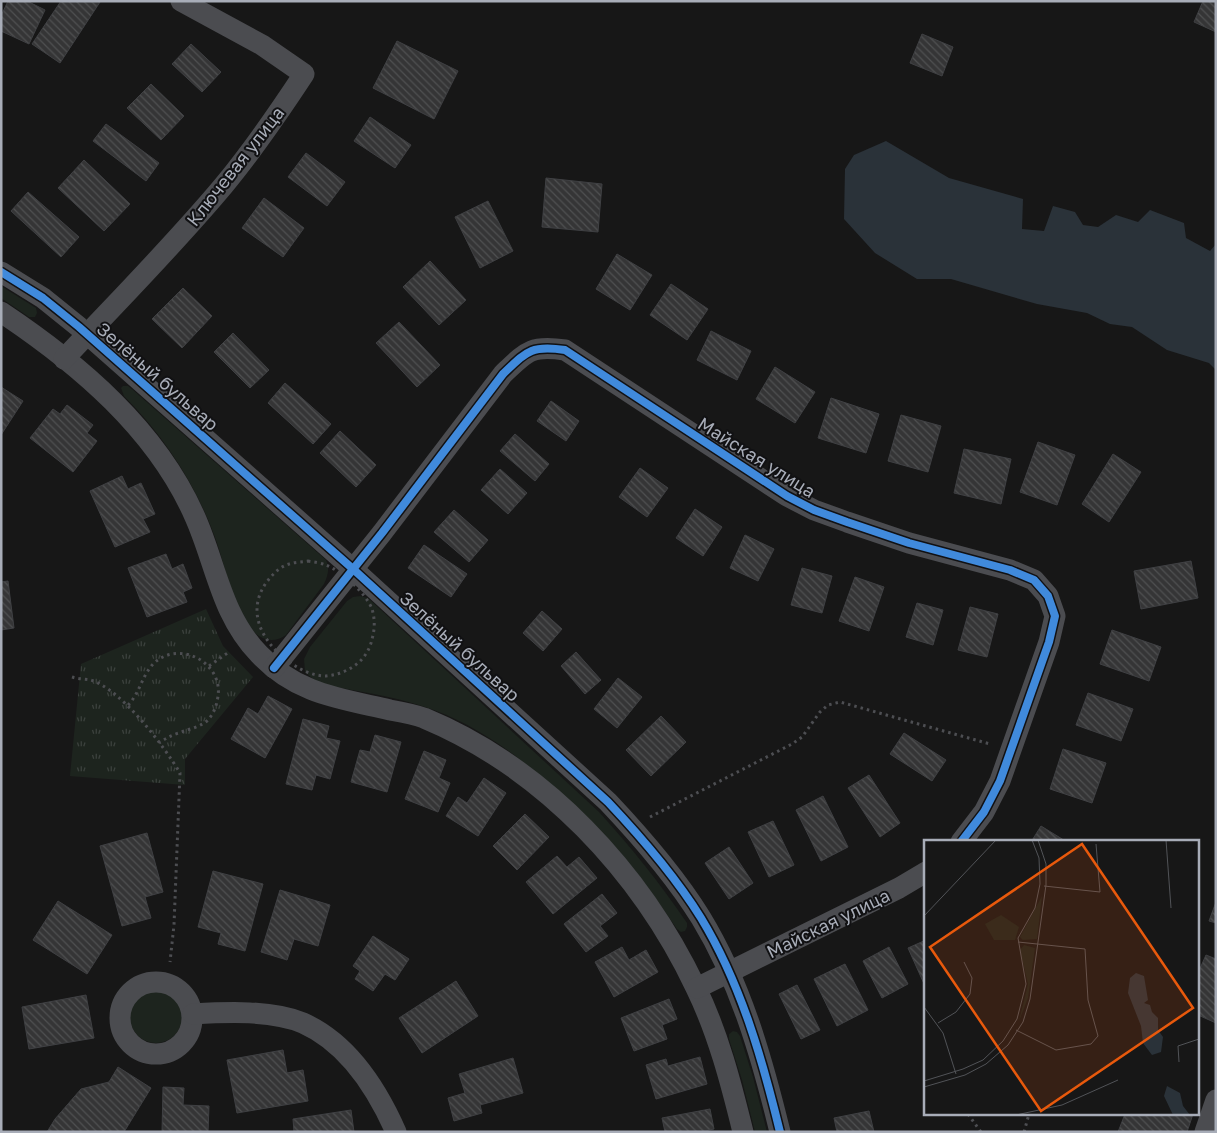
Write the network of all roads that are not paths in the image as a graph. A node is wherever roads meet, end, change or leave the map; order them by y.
1 (181, 1) edge
2 (1, 272) edge
3 (1, 312) edge
4 (87, 334) junction
5 (64, 358) junction
6 (353, 568) junction
7 (274, 668) junction
8 (963, 840) edge
9 (924, 873) edge
10 (729, 972) junction
11 (697, 988) junction
12 (193, 1014) dead end
13 (1216, 1100) edge
14 (396, 1132) edge
15 (743, 1132) edge
16 (780, 1132) edge
17 (1205, 1132) edge

1 - 4 street, Ключевая улица
2 - 4 street, Зелёный бульвар
3 - 5 street
4 - 5 street, Ключевая улица
4 - 6 street, Зелёный бульвар
5 - 7 street
6 - 7 street, Майская улица
6 - 8 street, Майская улица
6 - 10 street, Зелёный бульвар
7 - 11 street
9 - 10 street, Майская улица
10 - 11 street, Майская улица
10 - 16 street, Зелёный бульвар
11 - 15 street
12 - 14 street
13 - 17 street

